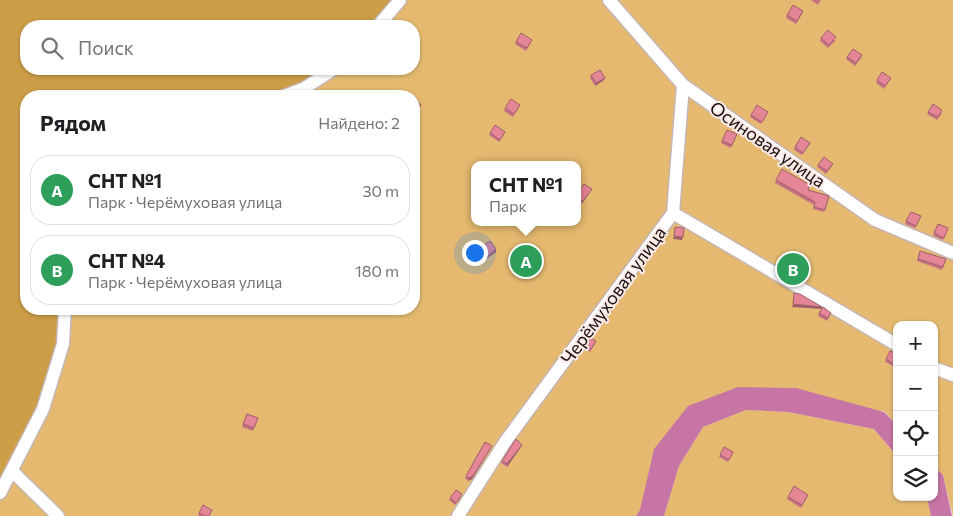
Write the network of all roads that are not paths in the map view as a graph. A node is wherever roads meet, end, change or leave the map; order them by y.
1 (400, 0) edge
2 (609, 0) edge
3 (383, 20) edge
4 (325, 75) edge
5 (683, 85) junction
6 (300, 90) edge
7 (673, 213) junction
8 (953, 253) edge
9 (65, 315) edge
10 (893, 344) edge
11 (938, 369) edge
12 (953, 375) edge
13 (12, 471) junction
14 (0, 492) edge
15 (58, 516) edge
16 (458, 516) edge

1 - 3 street
2 - 5 street, Осиновая улица
4 - 6 street
5 - 7 street
5 - 8 street, Осиновая улица
7 - 10 street, Черёмуховая улица
7 - 16 street, Черёмуховая улица
9 - 13 street
11 - 12 street
13 - 14 street
13 - 15 street

